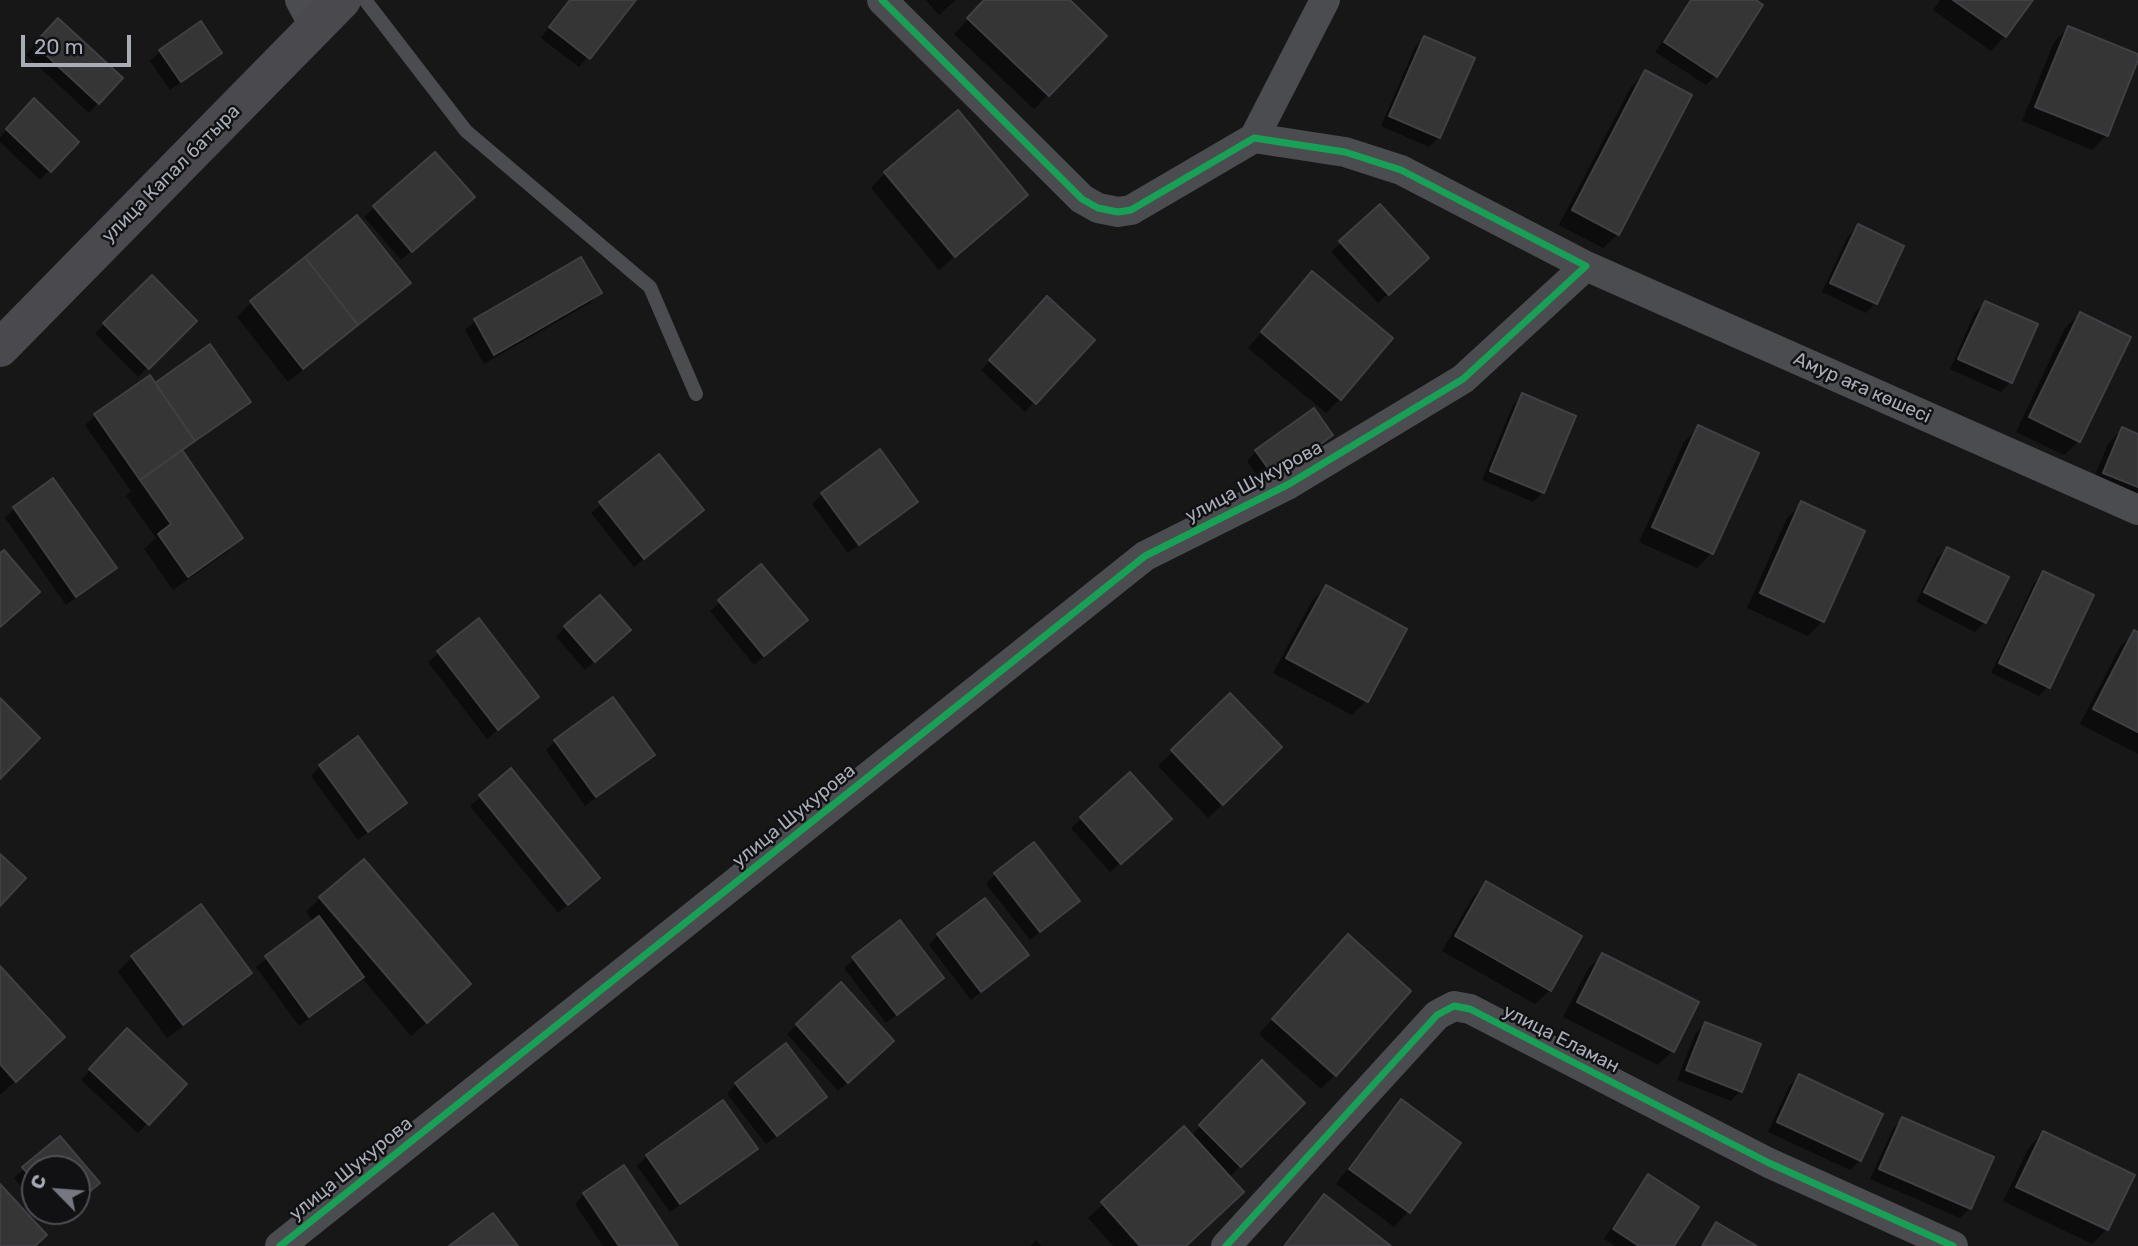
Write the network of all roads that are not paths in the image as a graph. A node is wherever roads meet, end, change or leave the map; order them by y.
1 (341, 0) edge
2 (365, 0) edge
3 (882, 0) edge
4 (1325, 0) edge
5 (308, 14) edge
6 (1254, 138) junction
7 (1586, 266) junction
8 (0, 348) edge
9 (696, 394) dead end
10 (2138, 510) edge
11 (280, 1246) edge
12 (1226, 1246) edge
13 (1953, 1246) edge

1 - 5 main road, улица Капал батыра
2 - 9 lane
3 - 6 street
4 - 6 street
5 - 8 main road, улица Капал батыра
6 - 7 street
7 - 10 street, Амур аға көшесі
7 - 11 street, улица Шукурова
12 - 13 street, улица Еламан

